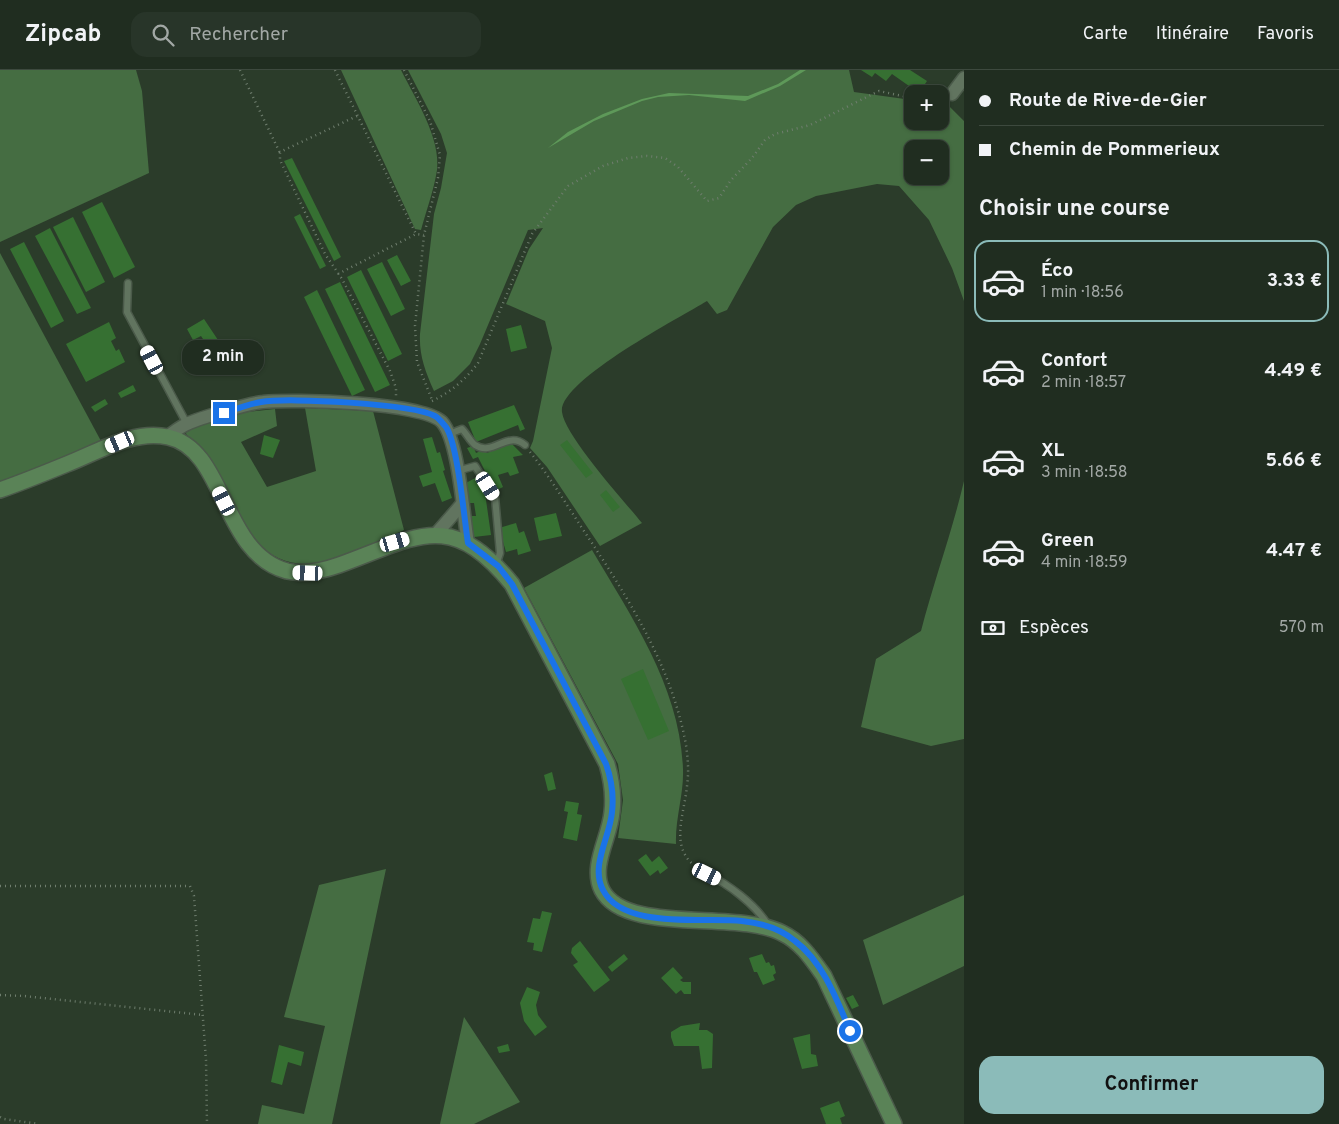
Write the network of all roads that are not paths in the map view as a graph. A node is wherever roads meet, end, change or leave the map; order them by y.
1 (964, 78) edge
2 (952, 94) dead end
3 (128, 283) dead end
4 (187, 424) junction
5 (449, 434) junction
6 (168, 436) junction
7 (525, 445) road end
8 (457, 471) junction
9 (0, 490) edge
10 (462, 504) junction
11 (436, 534) junction
12 (468, 543) junction
13 (496, 565) junction
14 (707, 874) road end
15 (770, 928) junction
16 (894, 1124) edge

1 - 2 street
3 - 4 lane
4 - 5 street
4 - 6 street
5 - 7 lane
5 - 8 street
6 - 9 main road
6 - 11 main road
8 - 10 street
8 - 13 lane
10 - 11 street
10 - 12 street
11 - 12 main road
12 - 13 main road
13 - 15 main road
14 - 15 lane
15 - 16 main road

